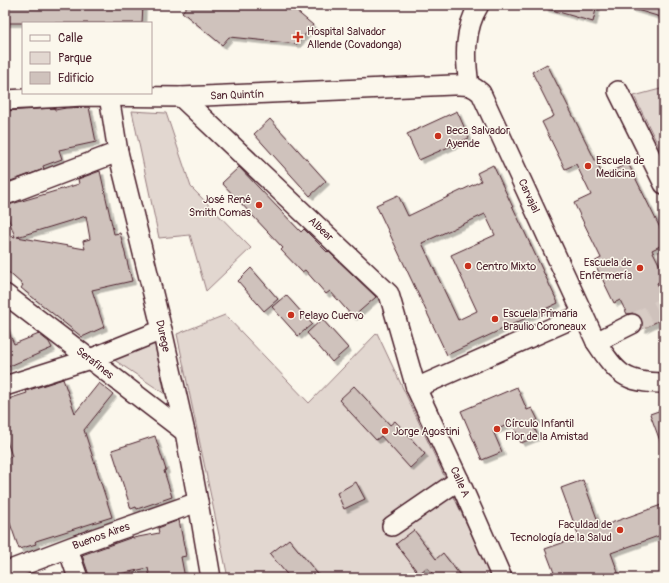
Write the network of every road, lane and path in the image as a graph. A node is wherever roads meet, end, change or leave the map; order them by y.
1 (479, 5) edge
2 (469, 85) junction
3 (618, 92) dead end
4 (109, 96) junction
5 (181, 97) junction
6 (5, 100) edge
7 (118, 152) junction
8 (664, 184) edge
9 (5, 195) edge
10 (5, 294) edge
11 (583, 314) junction
12 (632, 324) tunnel mouth
13 (162, 330) junction
14 (596, 342) junction
15 (90, 359) junction
16 (664, 383) edge
17 (5, 386) edge
18 (416, 388) junction
19 (185, 432) junction
20 (459, 480) junction
21 (198, 502) junction
22 (392, 526) dead end
23 (68, 548) junction
24 (7, 569) edge
25 (78, 578) edge
26 (211, 578) edge
27 (502, 578) edge

1 - 2 street
2 - 5 street, San Quintín
2 - 11 street, Carvajal
3 - 8 street
4 - 5 street, San Quintín
4 - 6 street, San Quintín
4 - 7 street, Durege
5 - 18 street, Albear
7 - 9 street
7 - 13 street, Durege
10 - 15 street, Serafines
11 - 14 street, Carvajal
11 - 18 street
12 - 14 street
13 - 15 street
13 - 19 street, Durege
14 - 16 street, Carvajal
15 - 17 street
15 - 19 street, Serafines
18 - 20 street, Calle A
19 - 21 street, Durege
20 - 22 street
20 - 27 street, Calle A
21 - 23 street, Buenos Aires
21 - 26 street, Durege
23 - 24 street, Buenos Aires
23 - 25 street

